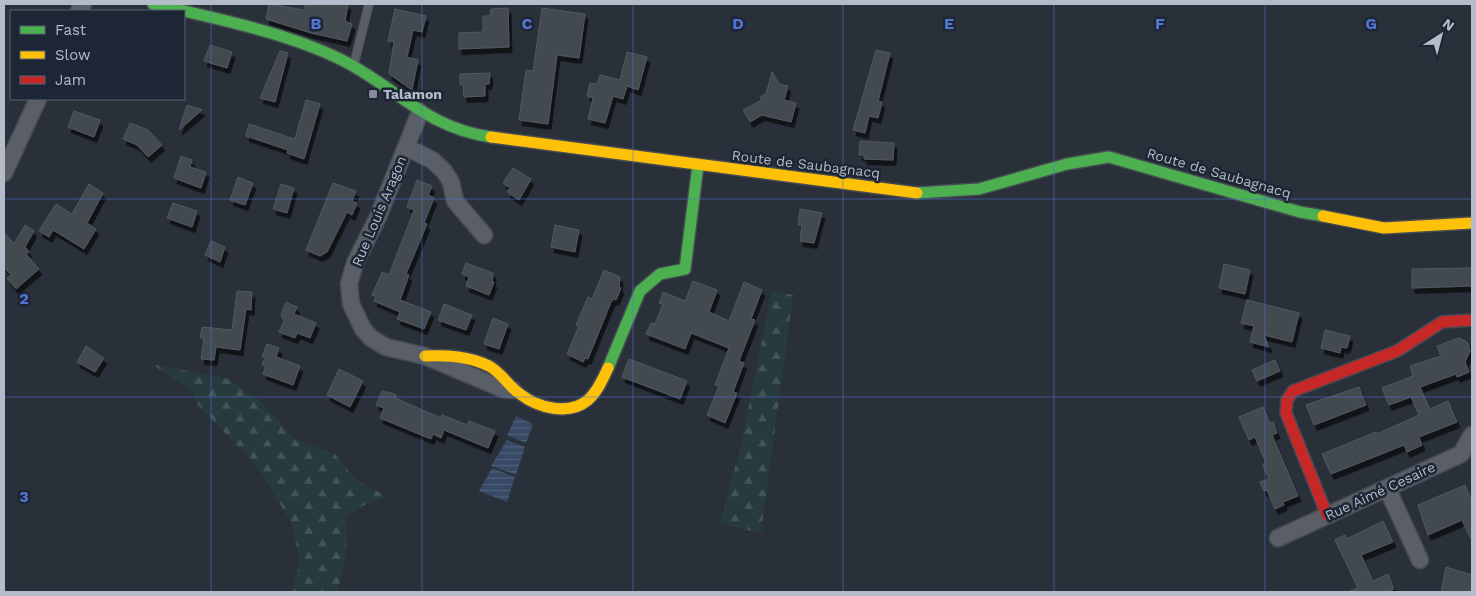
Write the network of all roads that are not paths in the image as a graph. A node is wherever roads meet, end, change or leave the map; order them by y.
1 (153, 4) edge
2 (369, 4) edge
3 (180, 10) edge
4 (185, 11) edge
5 (353, 66) junction
6 (38, 100) edge
7 (420, 112) junction
8 (406, 147) junction
9 (698, 165) junction
10 (4, 173) edge
11 (1472, 223) edge
12 (484, 235) dead end
13 (1472, 320) edge
14 (513, 390) joint
15 (1472, 435) edge
16 (1387, 488) junction
17 (1327, 515) junction
18 (1278, 538) dead end
19 (1420, 560) dead end

1 - 3 street, Route de Saubagnacq
2 - 5 lane
4 - 5 street, Route de Saubagnacq
5 - 7 street, Route de Saubagnacq
6 - 10 street
7 - 8 street, Rue Louis Aragon
7 - 9 street, Route de Saubagnacq
8 - 12 street
8 - 14 street, Rue Louis Aragon
9 - 11 street, Route de Saubagnacq
9 - 14 street
13 - 17 street
15 - 16 street, Rue Aimé Cesaire
16 - 17 street, Rue Aimé Cesaire
16 - 19 street
17 - 18 street, Rue Aimé Cesaire

